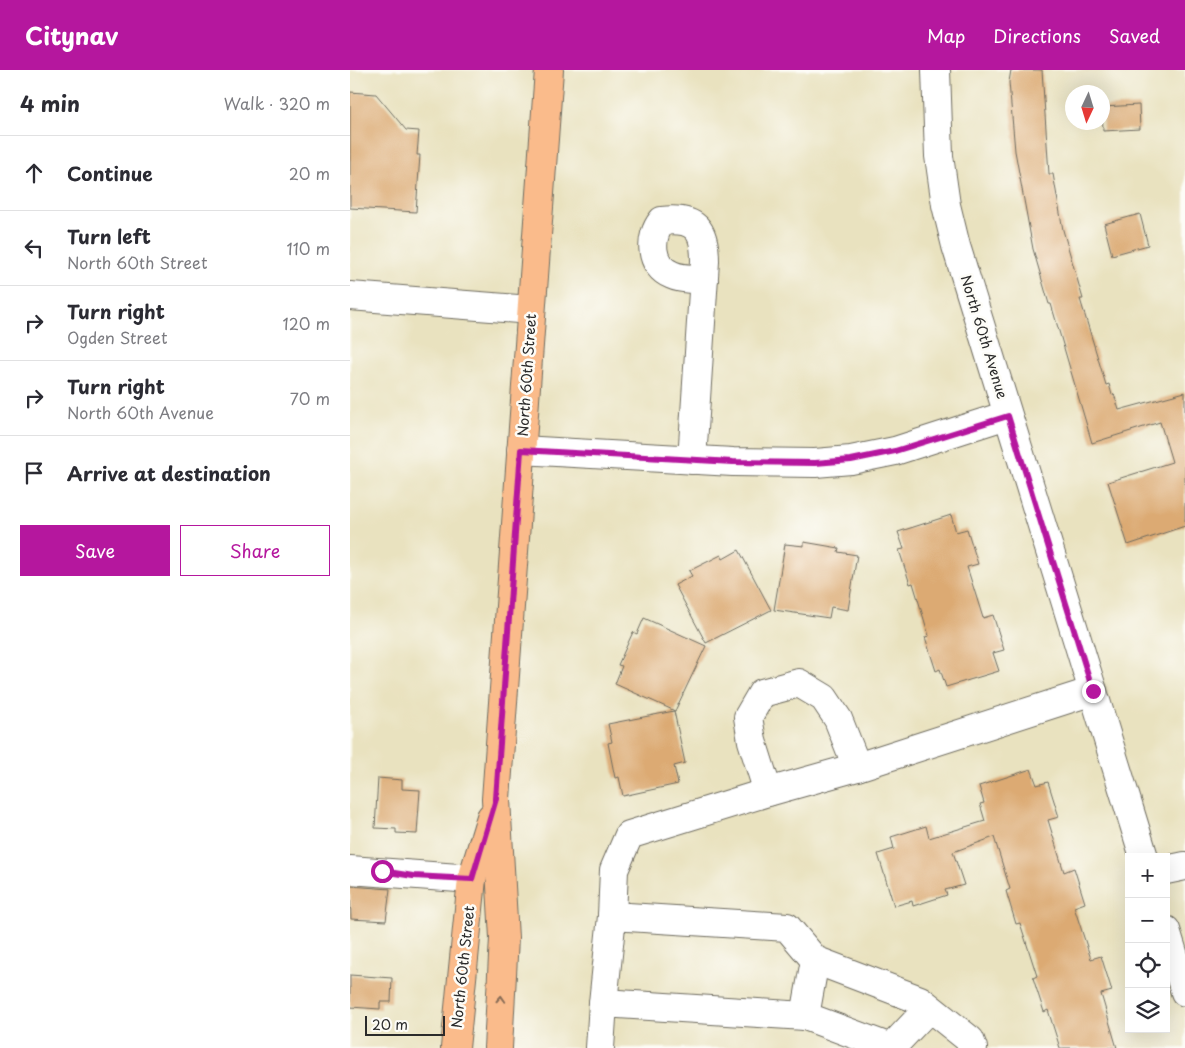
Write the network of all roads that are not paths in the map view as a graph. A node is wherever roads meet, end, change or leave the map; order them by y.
1 (549, 70) edge
2 (936, 70) edge
3 (704, 280) dead end
4 (350, 296) edge
5 (532, 310) junction
6 (1008, 416) junction
7 (521, 450) junction
8 (692, 460) junction
9 (1093, 691) junction
10 (857, 768) junction
11 (768, 792) junction
12 (496, 799) junction
13 (1143, 853) edge
14 (1185, 866) edge
15 (1170, 869) edge
16 (350, 870) edge
17 (472, 879) junction
18 (612, 916) junction
19 (1170, 943) edge
20 (815, 960) junction
21 (1185, 992) edge
22 (603, 1002) junction
23 (929, 1008) junction
24 (805, 1016) junction
25 (455, 1048) edge
26 (498, 1048) edge
27 (600, 1048) edge
28 (973, 1048) edge

1 - 5 main road, North 60th Street
2 - 6 street, North 60th Avenue
3 - 8 street
4 - 5 street
5 - 7 main road, North 60th Street
6 - 8 street
6 - 9 street, North 60th Avenue
7 - 8 street
7 - 12 main road, North 60th Street
9 - 10 street
9 - 13 street, North 60th Avenue
10 - 11 street
10 - 11 street
11 - 18 street
12 - 17 main road, North 60th Street
26 -> 12 main road, North 60th Street
14 - 15 street
16 - 17 street
17 - 25 main road, North 60th Street
18 - 20 street
18 - 22 street
19 - 21 street
20 - 23 street
20 - 24 street
22 - 24 street
22 - 27 street
23 - 24 street
23 - 28 street

